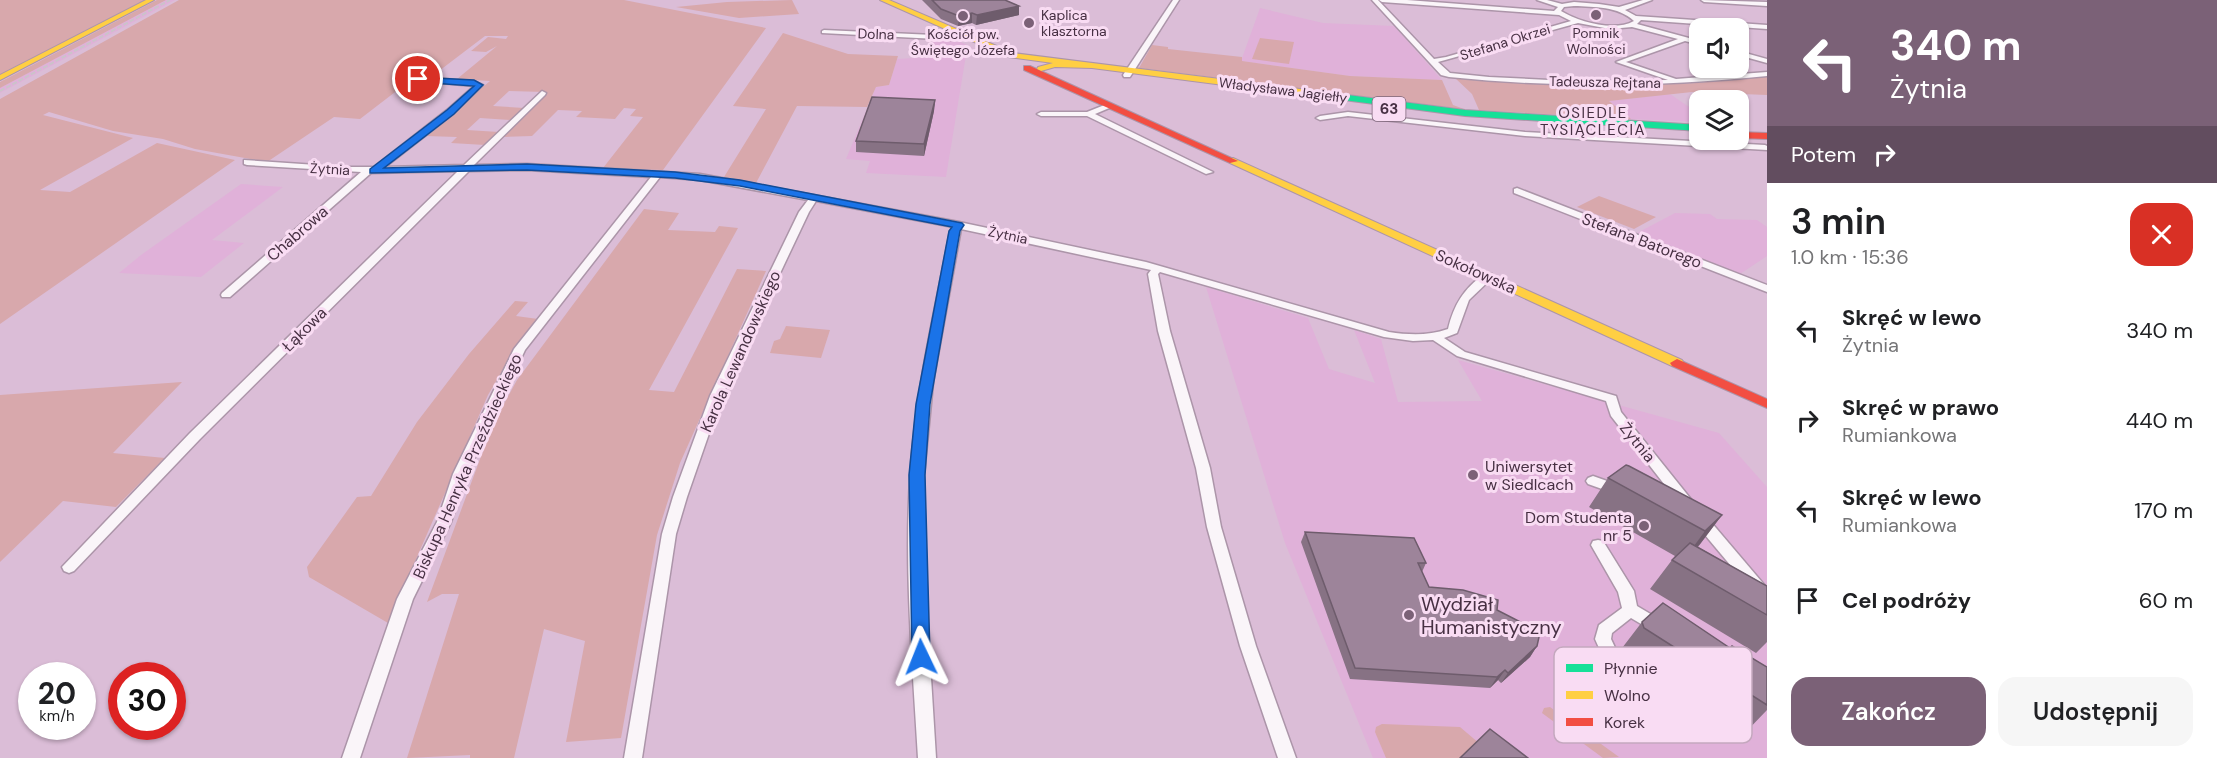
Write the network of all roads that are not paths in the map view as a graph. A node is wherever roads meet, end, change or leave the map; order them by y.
1 (151, 0) edge
2 (883, 0) edge
3 (1176, 0) edge
4 (1375, 0) edge
5 (1382, 0) edge
6 (1540, 0) edge
7 (1649, 0) edge
8 (1704, 0) edge
9 (1767, 4) edge
10 (1560, 9) junction
11 (1617, 10) junction
12 (1577, 21) junction
13 (1634, 21) junction
14 (1767, 27) edge
15 (824, 32) dead end
16 (964, 36) junction
17 (1685, 39) junction
18 (1689, 40) edge
19 (988, 47) junction
20 (1011, 55) junction
21 (1749, 56) edge
22 (1433, 61) junction
23 (1767, 61) edge
24 (1100, 67) junction
25 (1036, 70) junction
26 (1080, 70) junction
27 (1129, 73) junction
28 (1767, 74) edge
29 (0, 78) edge
30 (418, 79) dead end
31 (1066, 79) junction
32 (1684, 82) junction
33 (542, 93) dead end
34 (1110, 106) junction
35 (1041, 114) dead end
36 (1088, 114) junction
37 (1320, 118) dead end
38 (1689, 127) edge
39 (1767, 131) edge
40 (1689, 132) edge
41 (1749, 132) edge
42 (1749, 137) edge
43 (1184, 138) junction
44 (1766, 145) edge
45 (248, 162) dead end
46 (465, 168) junction
47 (371, 171) junction
48 (1209, 172) dead end
49 (658, 174) junction
50 (1517, 191) dead end
51 (814, 198) junction
52 (959, 225) junction
53 (1158, 268) junction
54 (1488, 276) junction
55 (1767, 289) edge
56 (226, 295) dead end
57 (1437, 338) junction
58 (1767, 404) edge
59 (1593, 480) dead end
60 (1637, 496) edge
61 (1670, 508) edge
62 (1692, 509) junction
63 (1598, 545) dead end
64 (69, 567) dead end
65 (1767, 599) edge
66 (1630, 610) junction
67 (1669, 633) edge
68 (1607, 647) edge
69 (351, 758) edge
70 (633, 758) edge
71 (927, 758) edge
72 (1287, 758) edge

1 - 29 main road
2 - 16 main road, Sokołowska / 63
3 - 27 street
4 - 22 street
5 - 10 street
6 - 10 street
7 - 11 street
8 - 9 street
10 - 11 street
10 - 12 street
11 - 13 street
12 - 13 street
12 - 22 street, Stefana Okrzei
13 - 14 street
13 - 17 street
15 - 16 street, Dolna
16 - 19 main road, Sokołowska / 63
17 - 18 street
17 - 32 street
19 - 20 main road, Sokołowska / 63
19 - 25 main road, Sokołowska / 63
20 - 24 main road, Władysława Jagiełły / 63
20 - 25 main road, Sokołowska
21 - 23 street
22 - 32 street, Tadeusza Rejtana
24 - 25 main road
24 - 27 main road, Władysława Jagiełły / 63
25 - 26 main road, Władysława Jagiełły / 63
25 - 31 main road, Sokołowska
25 - 34 main road, Sokołowska
26 - 27 main road, Władysława Jagiełły / 63
26 - 31 main road
27 - 38 main road, Władysława Jagiełły / 63
27 - 40 main road, Władysława Jagiełły / 63
28 - 32 street, Tadeusza Rejtana
30 - 47 street, Chabrowa
31 - 43 main road, Sokołowska
33 - 46 street, Łąkowa
34 - 36 street
34 - 43 main road, Sokołowska
35 - 36 street
36 - 48 street
37 - 44 street
39 - 41 main road
42 - 44 main road
43 - 54 main road, Sokołowska
45 - 47 street, Żytnia
46 - 47 street, Żytnia
46 - 49 street, Żytnia
46 - 64 street, Łąkowa
47 - 56 street, Chabrowa
49 - 51 street, Żytnia
49 - 69 street, Biskupa Henryka Przeździeckiego
50 - 55 street, Stefana Batorego
51 - 52 street, Żytnia
51 - 70 street, Karola Lewandowskiego
52 - 53 street, Żytnia
52 - 71 street
53 - 57 street, Żytnia
53 - 72 street
54 - 57 street
54 - 58 main road, Sokołowska
57 - 62 street, Żytnia
59 - 60 street
61 - 62 street
62 - 65 street, Żytnia
63 - 66 street
66 - 67 street
66 - 68 street

